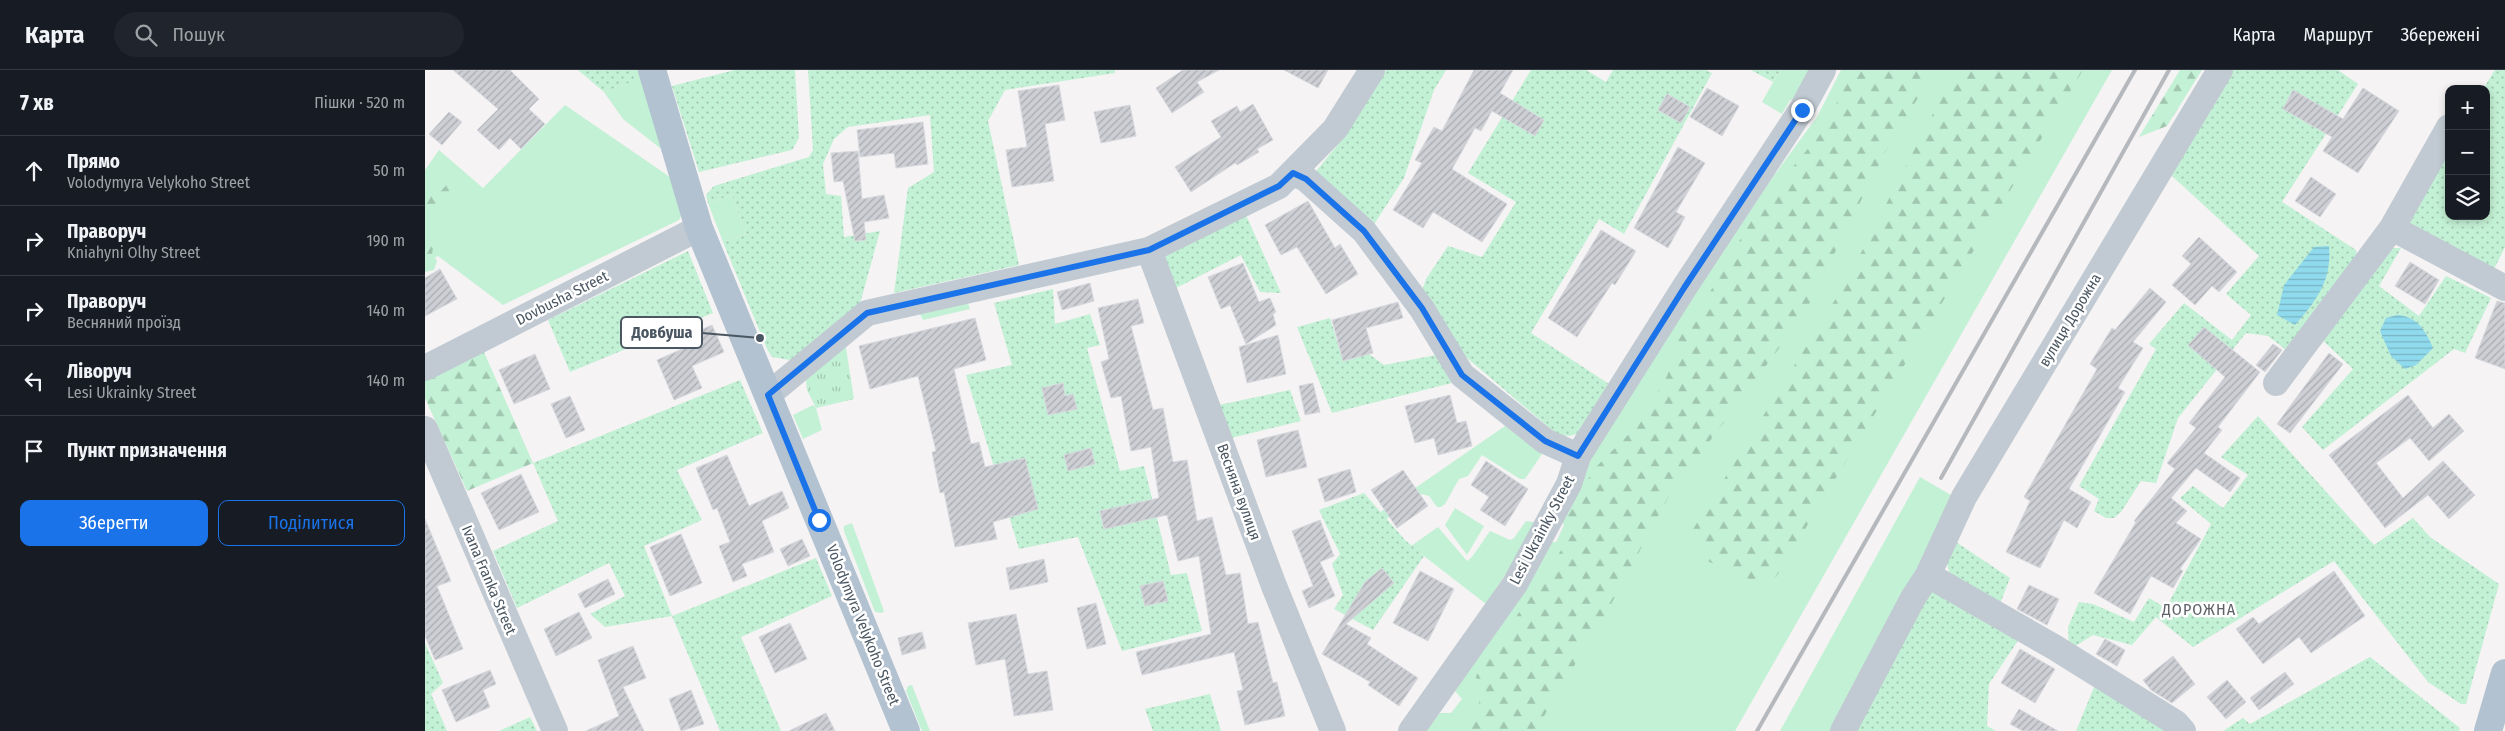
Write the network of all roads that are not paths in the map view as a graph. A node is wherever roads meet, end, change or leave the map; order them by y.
1 (652, 70) edge
2 (1372, 70) edge
3 (1823, 70) edge
4 (2220, 70) edge
5 (2447, 130) edge
6 (1293, 173) junction
7 (699, 228) junction
8 (2392, 228) junction
9 (1149, 250) junction
10 (2505, 288) edge
11 (425, 368) edge
12 (2276, 382) dead end
13 (768, 395) junction
14 (425, 429) edge
15 (1578, 456) junction
16 (1928, 575) junction
17 (2505, 673) edge
18 (555, 731) edge
19 (906, 731) edge
20 (1333, 731) edge
21 (1411, 731) edge
22 (1843, 731) edge
23 (2183, 731) edge
24 (2488, 731) edge

1 - 7 main road, Volodymyra Velykoho Street
2 - 6 street
3 - 15 street, Lesi Ukrainky Street
4 - 16 street, вулиця Дорожна
5 - 8 street
6 - 9 street
6 - 15 street
7 - 11 street, Dovbusha Street
7 - 13 main road, Volodymyra Velykoho Street
8 - 10 street
8 - 12 street
9 - 13 street
9 - 20 street, Весняна вулиця
13 - 19 main road, Volodymyra Velykoho Street
14 - 18 street, Ivana Franka Street
15 - 21 street, Lesi Ukrainky Street
16 - 22 street, вулиця Дорожна
16 - 23 street
17 - 24 main road

